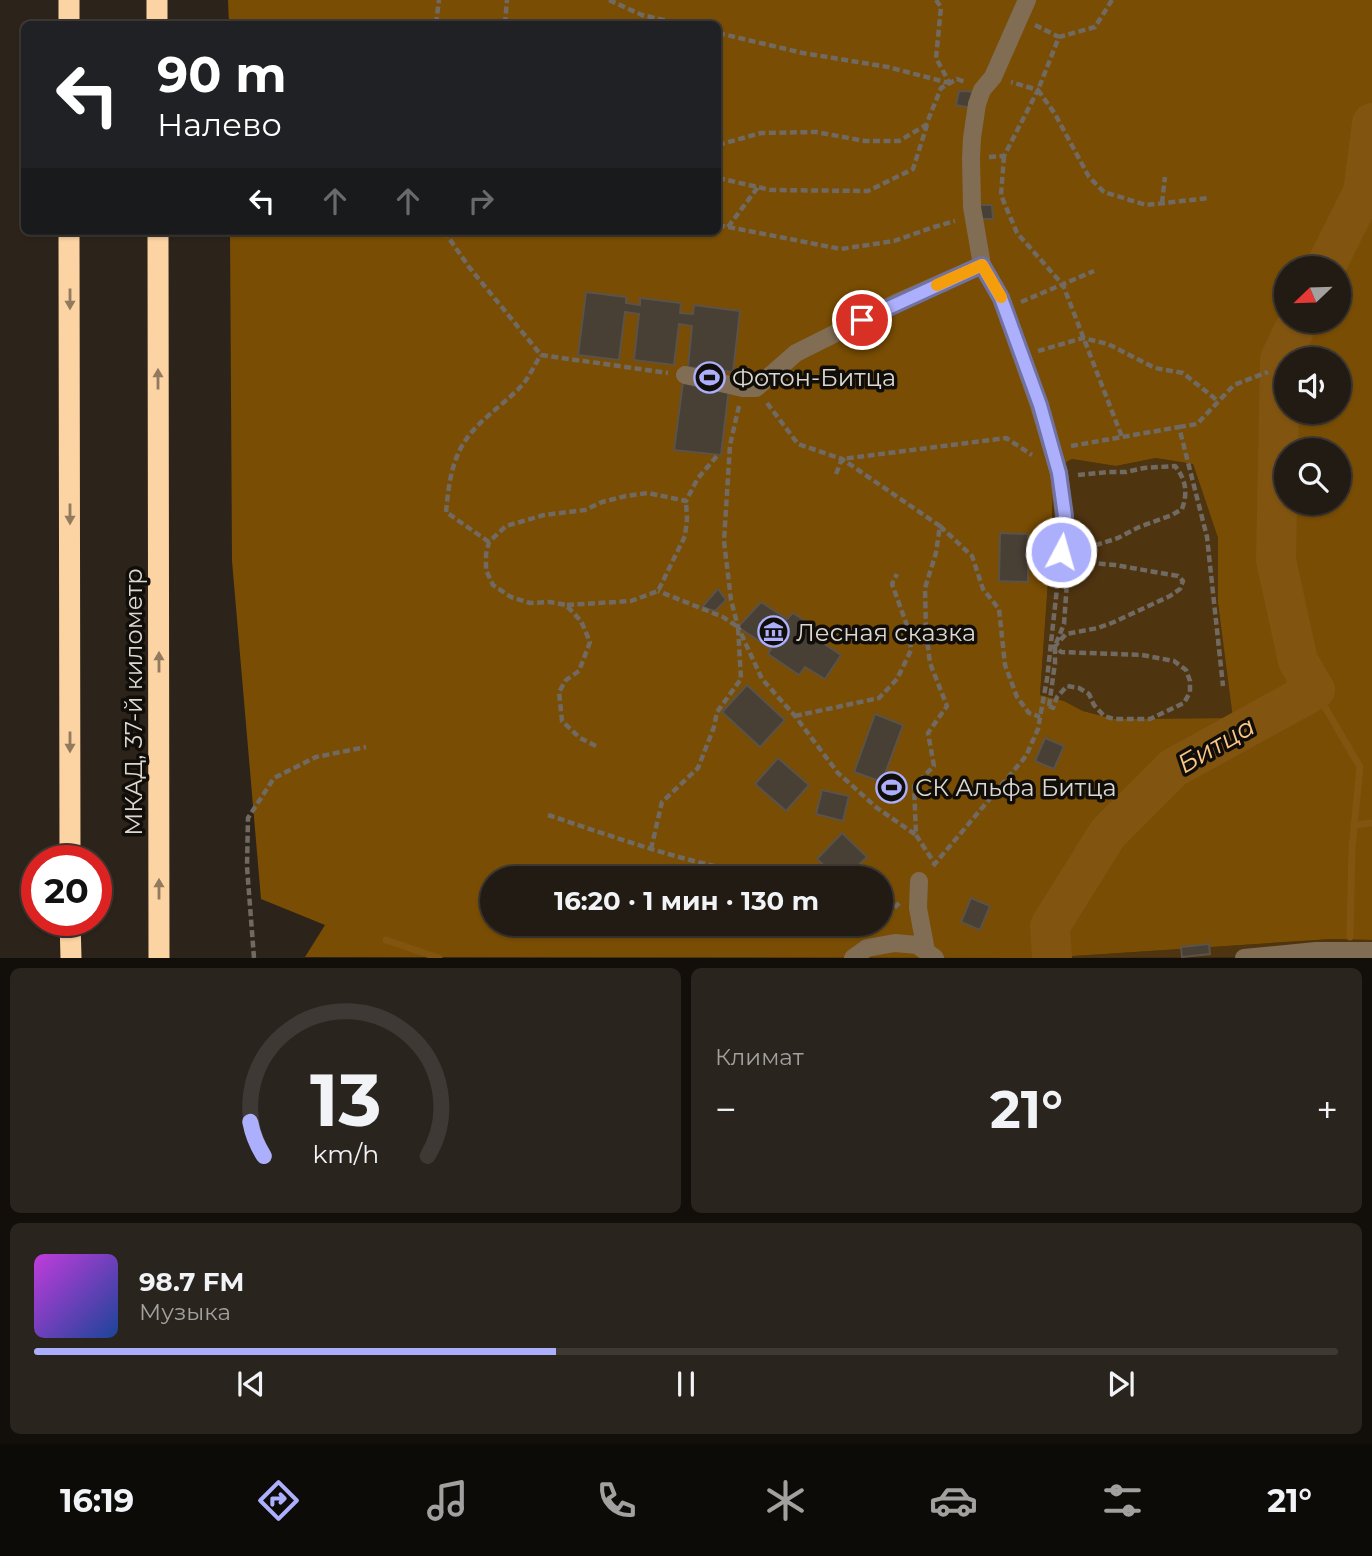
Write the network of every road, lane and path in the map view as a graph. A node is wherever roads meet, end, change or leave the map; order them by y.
1 (69, 0) edge
2 (157, 0) edge
3 (439, 0) edge
4 (507, 0) edge
5 (609, 0) edge
6 (940, 0) edge
7 (1027, 0) edge
8 (1112, 0) edge
9 (69, 21) edge
10 (158, 21) edge
11 (436, 21) edge
12 (505, 21) edge
13 (668, 21) edge
14 (721, 34) edge
15 (950, 83) junction
16 (988, 84) junction
17 (1038, 90) junction
18 (930, 116) junction
19 (721, 144) edge
20 (1004, 156) junction
21 (971, 158) junction
22 (1165, 177) dead end
23 (721, 179) edge
24 (758, 187) junction
25 (1209, 198) dead end
26 (1162, 203) junction
27 (974, 216) junction
28 (721, 226) edge
29 (728, 227) junction
30 (69, 235) edge
31 (158, 235) edge
32 (446, 235) edge
33 (982, 265) junction
34 (1094, 271) dead end
35 (1063, 285) junction
36 (1004, 310) junction
37 (1083, 338) junction
38 (541, 355) junction
39 (1022, 355) junction
40 (1268, 372) dead end
41 (685, 375) joint
42 (750, 388) junction
43 (1218, 401) junction
44 (1179, 427) junction
45 (1122, 437) junction
46 (1053, 449) junction
47 (718, 456) dead end
48 (842, 459) junction
49 (835, 474) dead end
50 (1063, 476) junction
51 (686, 500) junction
52 (940, 526) junction
53 (489, 542) junction
54 (1069, 555) junction
55 (897, 574) dead end
56 (658, 592) junction
57 (566, 605) junction
58 (738, 627) junction
59 (1055, 646) junction
60 (1223, 686) dead end
61 (795, 716) junction
62 (1040, 717) junction
63 (596, 746) dead end
64 (366, 747) dead end
65 (548, 815) dead end
66 (916, 835) junction
67 (70, 845) edge
68 (651, 849) junction
69 (935, 864) junction
70 (721, 866) edge
71 (919, 881) junction
72 (893, 909) edge
73 (71, 936) edge
74 (1369, 951) edge
75 (930, 954) edge
76 (71, 957) edge
77 (159, 957) edge
78 (254, 957) edge
79 (853, 957) edge
80 (1244, 957) edge

1 - 9 highway
2 - 10 highway
3 - 11 path
4 - 12 path
5 - 13 path
6 - 15 path
7 - 16 lane
8 - 17 path
14 - 15 path
15 - 16 path
15 - 18 path
16 - 17 path
16 - 21 lane
17 - 20 path
17 - 26 path
18 - 19 path
18 - 24 path
20 - 21 path
20 - 35 path
21 - 27 lane
22 - 26 path
23 - 24 path
24 - 29 path
25 - 26 path
27 - 29 path
27 - 33 lane
28 - 29 path
30 -> 67 highway
77 -> 31 highway, МКАД, 37-й километр
32 - 38 path
33 - 36 lane
33 - 42 lane
34 - 35 path
35 - 36 path
35 - 37 path
36 - 39 lane
37 - 39 path
37 - 43 path
37 - 45 path
38 - 41 path
38 - 53 path
39 - 46 lane
40 - 43 path
41 - 42 lane
42 - 48 path
42 - 58 path
43 - 44 path
44 - 45 path
44 - 60 path
45 - 46 path
46 - 50 lane
47 - 51 path
48 - 49 path
48 - 50 path
48 - 52 path
50 - 54 lane
50 - 54 path
51 - 53 path
51 - 56 path
52 - 62 path
52 - 66 path
53 - 57 path
54 - 59 path
54 - 59 path
54 - 62 path
55 - 61 path
56 - 57 path
56 - 58 path
57 - 63 path
58 - 61 path
58 - 68 path
59 - 59 path
61 - 66 path
62 - 69 path
64 - 78 path
65 - 68 path
66 - 69 path
68 - 70 path
69 - 71 path
71 - 72 path
71 - 75 lane
73 - 76 highway
74 - 80 lane
75 - 79 lane

